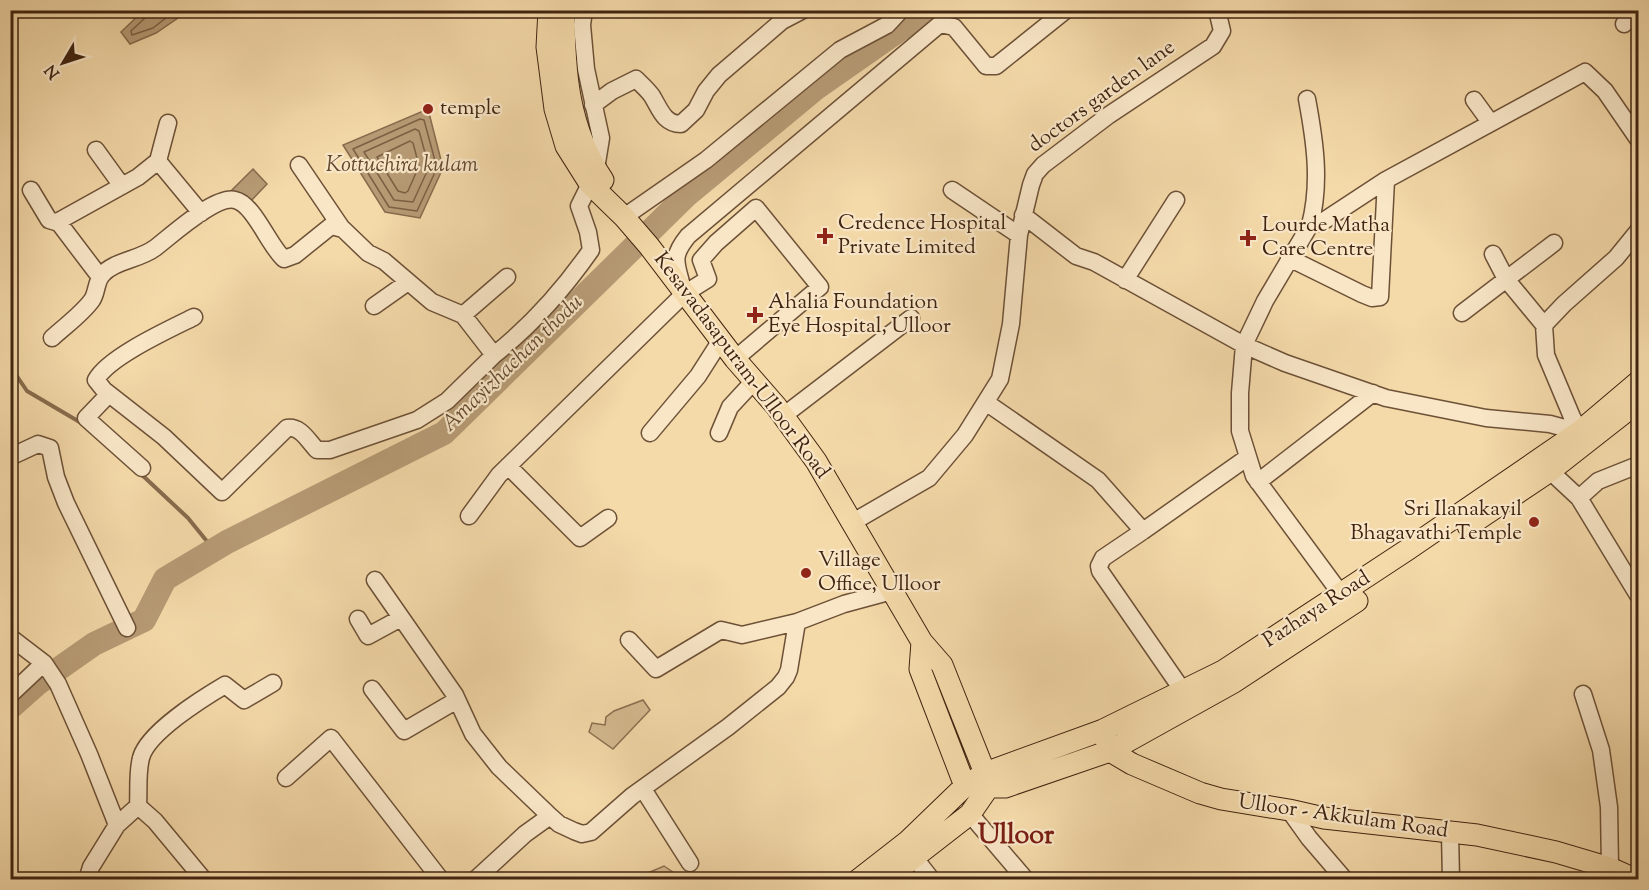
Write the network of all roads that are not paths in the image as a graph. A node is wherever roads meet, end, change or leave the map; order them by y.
1 (549, 10) edge
2 (564, 10) edge
3 (584, 10) edge
4 (803, 10) edge
5 (901, 10) edge
6 (1066, 10) edge
7 (1217, 10) edge
8 (1636, 10) edge
9 (1624, 24) dead end
10 (1307, 99) dead end
11 (1474, 100) dead end
12 (593, 105) junction
13 (1490, 122) junction
14 (168, 123) dead end
15 (1638, 139) edge
16 (96, 150) dead end
17 (158, 161) junction
18 (299, 165) dead end
19 (593, 176) junction
20 (1386, 180) junction
21 (123, 186) junction
22 (31, 190) dead end
23 (952, 190) dead end
24 (1176, 200) dead end
25 (201, 213) junction
26 (1023, 215) junction
27 (626, 220) junction
28 (57, 222) junction
29 (1310, 225) junction
30 (341, 227) junction
31 (1638, 231) edge
32 (1019, 235) junction
33 (1554, 243) dead end
34 (1492, 254) dead end
35 (1289, 258) junction
36 (100, 277) junction
37 (507, 277) dead end
38 (1506, 279) junction
39 (1125, 280) junction
40 (408, 282) junction
41 (684, 294) junction
42 (374, 306) dead end
43 (1462, 313) dead end
44 (463, 315) junction
45 (194, 317) dead end
46 (910, 318) dead end
47 (1544, 325) junction
48 (52, 338) dead end
49 (721, 340) junction
50 (1244, 345) junction
51 (494, 355) junction
52 (735, 359) junction
53 (754, 381) junction
54 (1638, 382) edge
55 (1373, 393) junction
56 (109, 394) junction
57 (1638, 402) edge
58 (987, 403) junction
59 (783, 416) junction
60 (719, 433) dead end
61 (650, 434) dead end
62 (1584, 438) junction
63 (10, 457) edge
64 (1248, 457) junction
65 (1638, 465) edge
66 (508, 466) junction
67 (142, 468) dead end
68 (1550, 471) junction
69 (1258, 482) junction
70 (1579, 498) junction
71 (469, 516) dead end
72 (608, 518) dead end
73 (853, 522) junction
74 (1143, 531) junction
75 (375, 580) dead end
76 (892, 591) junction
77 (1341, 594) junction
78 (1638, 595) edge
79 (401, 618) junction
80 (358, 619) dead end
81 (797, 622) junction
82 (128, 628) dead end
83 (10, 637) edge
84 (629, 640) dead end
85 (922, 642) junction
86 (44, 663) junction
87 (273, 683) dead end
88 (372, 689) dead end
89 (1183, 691) junction
90 (1583, 694) dead end
91 (10, 695) edge
92 (457, 700) junction
93 (1103, 730) junction
94 (1110, 751) junction
95 (1056, 769) junction
96 (1153, 773) junction
97 (286, 777) dead end
98 (987, 781) junction
99 (965, 786) junction
100 (643, 789) junction
101 (138, 806) junction
102 (1289, 810) junction
103 (970, 814) junction
104 (550, 816) junction
105 (117, 825) junction
106 (1449, 833) junction
107 (914, 857) junction
108 (690, 863) dead end
109 (1610, 868) junction
110 (874, 877) edge
111 (87, 879) edge
112 (204, 879) edge
113 (441, 879) edge
114 (475, 879) edge
115 (932, 879) edge
116 (1026, 879) edge
117 (1345, 879) edge
118 (1451, 879) edge
119 (1637, 879) edge

1 - 19 main road
2 - 19 main road
3 - 12 street
4 - 12 street
5 - 27 street
6 - 41 street
7 - 26 street, doctors garden lane
8 - 9 street
10 - 29 street
11 - 13 street
12 - 19 street
13 - 15 street
13 - 20 street
14 - 17 street
16 - 21 street
17 - 21 street
17 - 25 street
18 - 30 street
19 - 27 main road
19 - 51 street
20 - 29 street
20 - 35 street
21 - 28 street
22 - 28 street
23 - 32 street
24 - 39 street
25 - 30 street
25 - 36 street
26 - 32 street, doctors garden lane
26 - 39 street
27 - 41 main road, Kesavadasapuram-Ulloor Road
28 - 36 street
29 - 35 street
30 - 40 street
31 - 47 street
32 - 58 street, doctors garden lane
33 - 38 street
34 - 38 street
35 - 50 street
36 - 48 street
37 - 44 street
38 - 43 street
38 - 47 street
39 - 50 street
40 - 42 street
40 - 44 street
41 - 49 main road, Kesavadasapuram-Ulloor Road
41 - 52 street
41 - 66 street
44 - 51 street
45 - 56 street
46 - 59 street
47 - 62 street
49 - 52 main road, Kesavadasapuram-Ulloor Road
49 - 61 street
50 - 55 street
50 - 64 street
51 - 56 street
52 - 53 main road, Kesavadasapuram-Ulloor Road
53 - 59 main road, Kesavadasapuram-Ulloor Road
53 - 60 street
54 - 62 main road, Pazhaya Road
55 - 62 street
55 - 69 street
56 - 67 street
57 - 62 main road
58 - 73 street, doctors garden lane
58 - 74 street
59 - 73 main road, Kesavadasapuram-Ulloor Road
62 - 68 main road
62 - 77 main road, Pazhaya Road
63 - 82 street
64 - 69 street
64 - 74 street
65 - 70 street
66 - 71 street
66 - 72 street
68 - 70 street
68 - 94 main road
69 - 77 street
70 - 78 street
73 - 76 main road, Kesavadasapuram-Ulloor Road
74 - 89 street
75 - 79 street
76 - 81 street
76 - 85 main road, Kesavadasapuram-Ulloor Road
77 - 89 main road, Pazhaya Road
79 - 80 street
79 - 92 street
81 - 84 street
81 - 100 street
83 - 86 street
85 - 98 main road, Kesavadasapuram-Ulloor Road
85 - 99 main road
86 - 91 street
86 - 105 street
87 - 101 street
88 - 92 street
89 - 93 main road, Pazhaya Road
90 - 109 street
92 - 104 street
93 - 94 main road
93 - 98 main road, Pazhaya Road
94 - 95 main road
94 - 96 main road, Ulloor - Akkulam Road
95 - 96 main road
95 - 98 main road
96 - 102 main road, Ulloor - Akkulam Road
97 - 113 street
98 - 99 main road, Pazhaya Road
98 - 103 main road
99 - 110 main road, Pazhaya Road
100 - 104 street
100 - 108 street
101 - 105 street
101 - 112 street
102 - 106 main road, Ulloor - Akkulam Road
102 - 117 street
103 - 107 main road
103 - 116 street
104 - 114 street
105 - 111 street
106 - 109 main road, Ulloor - Akkulam Road
106 - 118 street
107 - 110 main road
107 - 115 street
109 - 119 main road, Ulloor - Akkulam Road

